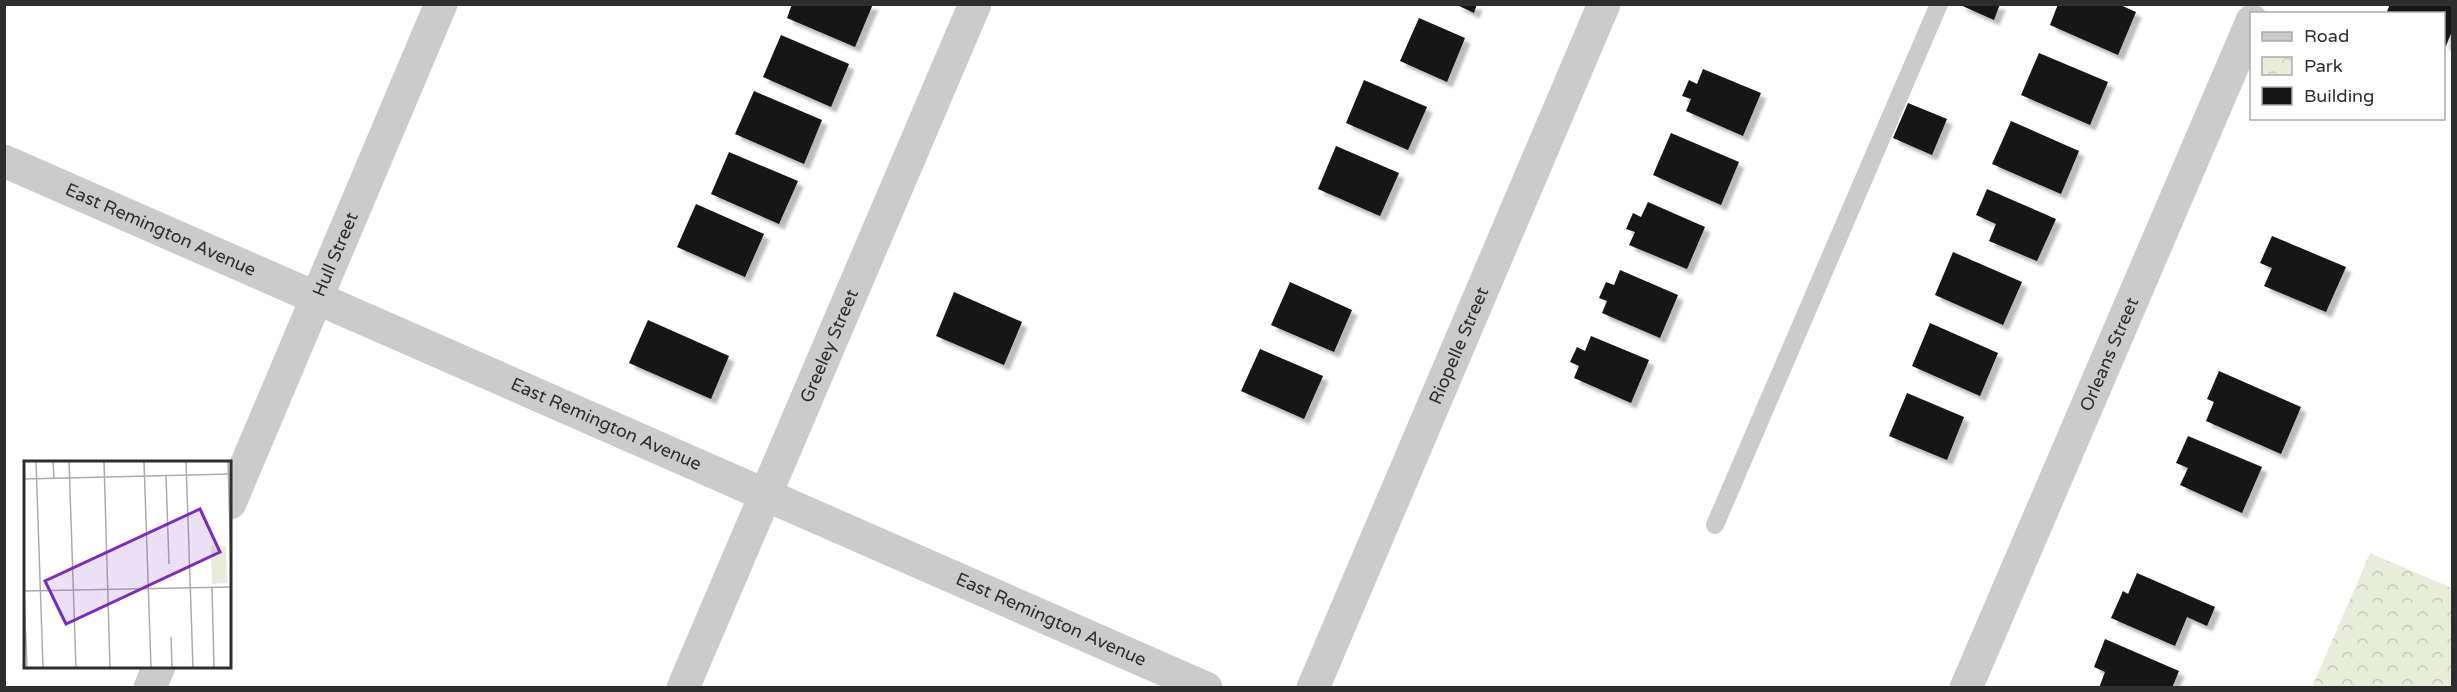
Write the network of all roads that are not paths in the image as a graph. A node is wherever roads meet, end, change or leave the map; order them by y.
1 (441, 4) edge
2 (975, 4) edge
3 (1604, 4) edge
4 (1939, 4) edge
5 (2250, 26) edge
6 (4, 160) edge
7 (317, 299) junction
8 (766, 492) junction
9 (231, 501) edge
10 (1716, 525) dead end
11 (158, 668) edge
12 (150, 687) edge
13 (683, 687) edge
14 (1206, 687) edge
15 (1312, 687) edge
16 (1966, 687) edge

1 - 7 street, Hull Street
2 - 8 street, Greeley Street
3 - 15 street, Riopelle Street
4 - 10 lane
5 - 16 street, Orleans Street
6 - 7 street, East Remington Avenue
7 - 8 street, East Remington Avenue
7 - 9 street, Hull Street
8 - 13 street, Greeley Street
8 - 14 street, East Remington Avenue
11 - 12 street

